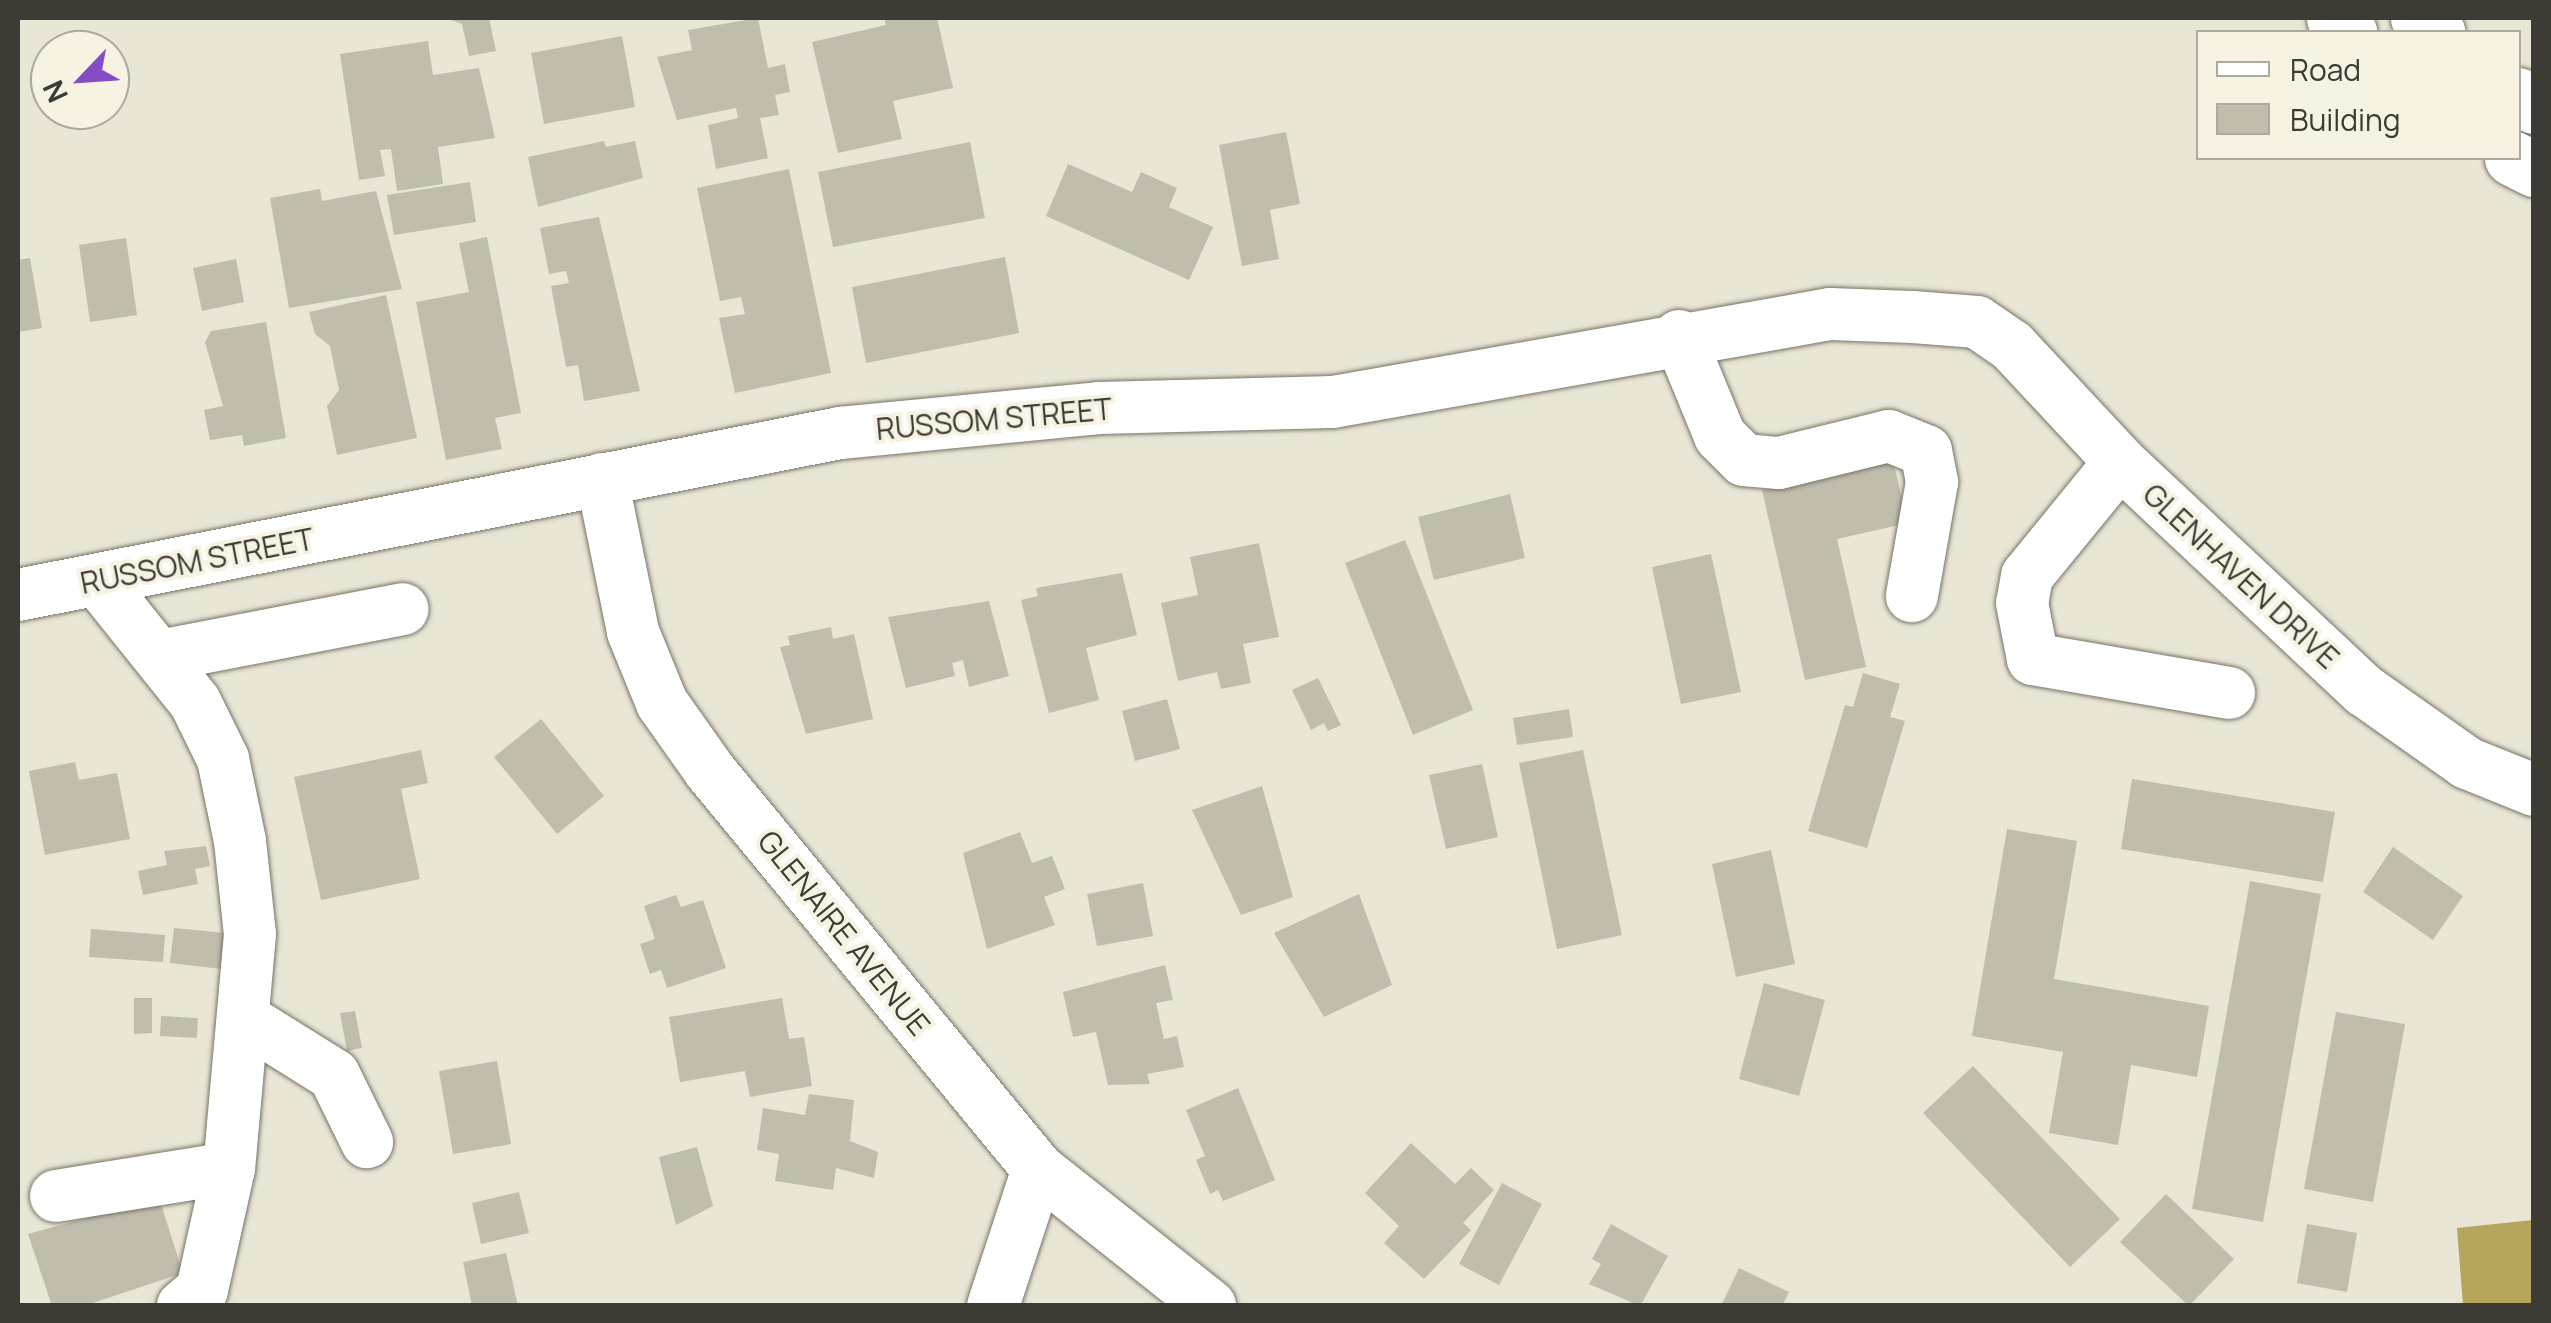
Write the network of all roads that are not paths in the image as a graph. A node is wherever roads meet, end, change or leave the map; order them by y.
1 (1978, 322) joint
2 (1679, 336) junction
3 (2120, 462) junction
4 (602, 480) junction
5 (98, 581) junction
6 (18, 595) edge
7 (1912, 596) dead end
8 (403, 609) dead end
9 (159, 656) junction
10 (2229, 693) dead end
11 (2534, 790) edge
12 (246, 1020) junction
13 (367, 1142) dead end
14 (230, 1168) junction
15 (1038, 1169) junction
16 (56, 1196) dead end
17 (183, 1306) edge
18 (993, 1306) edge
19 (1210, 1306) edge

1 - 2 street, RUSSOM STREET
1 - 3 street, GLENHAVEN DRIVE
2 - 4 street, RUSSOM STREET
2 - 7 street
3 - 10 street
3 - 11 street, GLENHAVEN DRIVE
4 - 5 street, RUSSOM STREET
4 - 15 street, GLENAIRE AVENUE
5 - 6 street, RUSSOM STREET
5 - 9 street
8 - 9 street
9 - 12 street
12 - 13 street
12 - 14 street
14 - 16 street
14 - 17 street
15 - 18 street
15 - 19 street, GLENAIRE AVENUE

